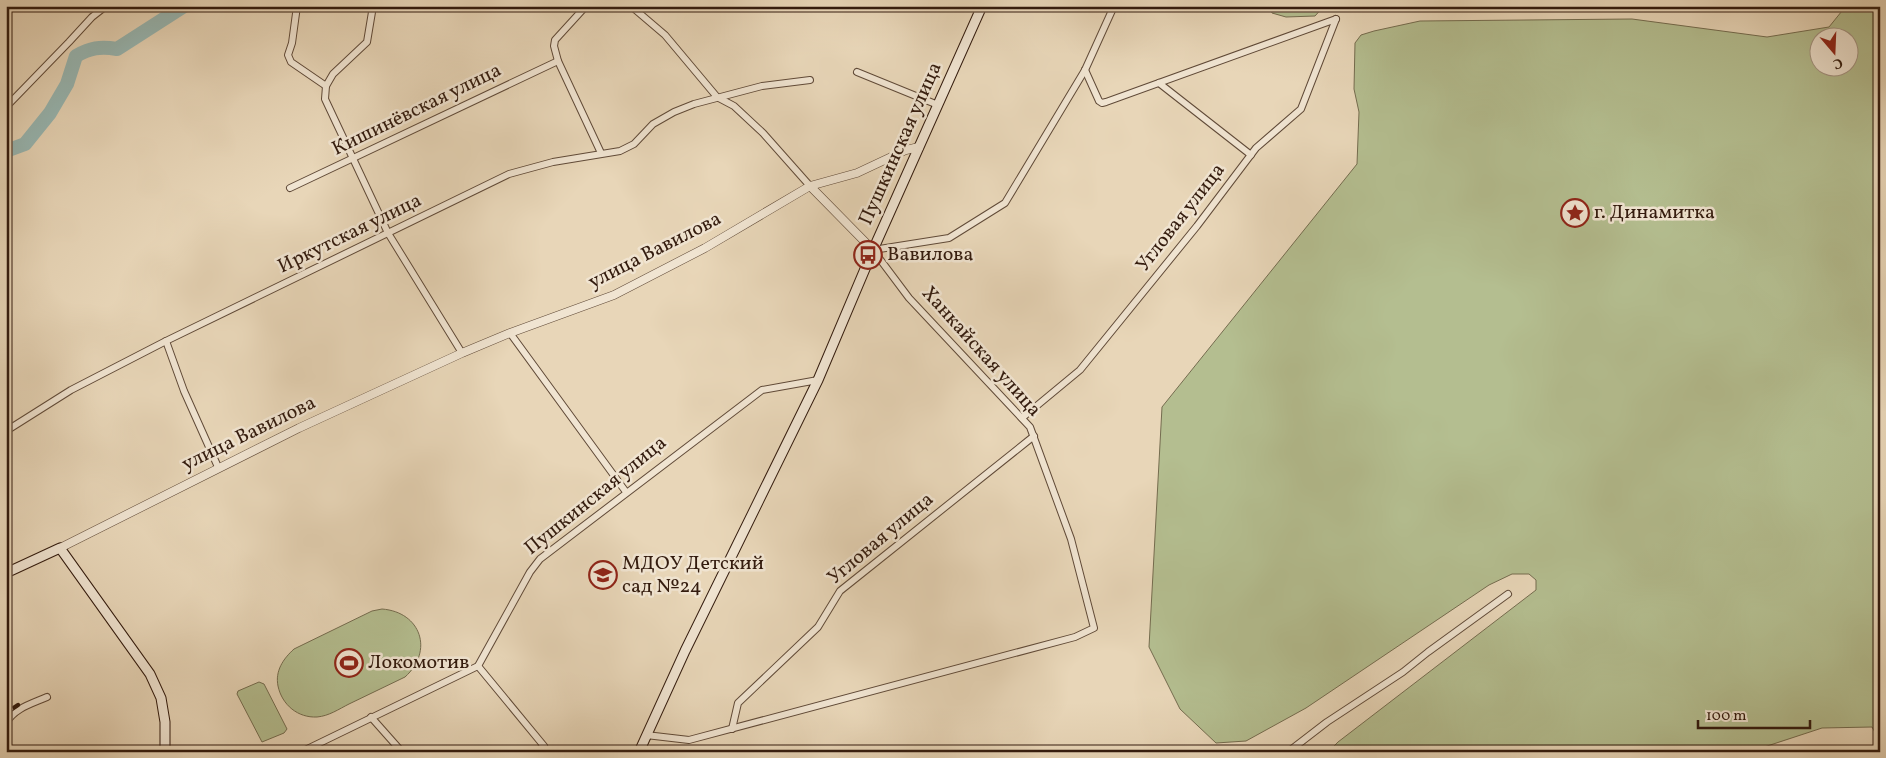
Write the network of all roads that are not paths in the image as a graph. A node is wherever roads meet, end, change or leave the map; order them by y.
1 (106, 6) edge
2 (296, 6) edge
3 (373, 6) edge
4 (586, 6) edge
5 (631, 6) edge
6 (982, 6) edge
7 (1114, 6) edge
8 (558, 61) junction
9 (1085, 70) junction
10 (858, 72) dead end
11 (810, 80) dead end
12 (1159, 83) junction
13 (326, 86) junction
14 (717, 98) junction
15 (938, 105) junction
16 (6, 107) edge
17 (919, 147) junction
18 (601, 153) junction
19 (1251, 155) junction
20 (352, 160) junction
21 (810, 186) junction
22 (290, 188) dead end
23 (388, 234) junction
24 (873, 250) junction
25 (510, 333) junction
26 (166, 341) junction
27 (462, 353) junction
28 (818, 380) junction
29 (1022, 418) junction
30 (6, 432) edge
31 (1034, 436) junction
32 (218, 468) junction
33 (626, 492) junction
34 (60, 548) junction
35 (6, 573) edge
36 (1508, 594) dead end
37 (478, 666) junction
38 (46, 697) dead end
39 (372, 717) junction
40 (6, 723) edge
41 (732, 729) junction
42 (646, 735) junction
43 (165, 752) edge
44 (301, 752) edge
45 (402, 752) edge
46 (536, 752) edge
47 (639, 752) edge
48 (1288, 752) edge

1 - 16 street
2 - 13 street
3 - 13 street
4 - 8 street
5 - 14 street
6 - 15 main road, Пушкинская улица
7 - 9 street
8 - 18 street
8 - 20 street, Кишинёвская улица
9 - 12 street
9 - 24 street
10 - 15 street
11 - 14 street, Иркутская улица
12 - 19 street
12 - 19 street, Угловая улица
13 - 20 street
14 - 18 street, Иркутская улица
14 - 21 street
15 - 17 main road, Пушкинская улица
17 - 21 street, улица Вавилова
17 - 24 main road, Пушкинская улица
18 - 23 street, Иркутская улица
19 - 29 street, Угловая улица
20 - 22 street, Кишинёвская улица
20 - 23 street
21 - 24 street
21 - 25 street, улица Вавилова
23 - 26 street, Иркутская улица
23 - 27 street
24 - 28 main road, Пушкинская улица
24 - 29 street, Ханкайская улица
25 - 27 street, улица Вавилова
25 - 33 street
26 - 30 street, Иркутская улица
26 - 32 street
27 - 32 street, улица Вавилова
28 - 33 street, Пушкинская улица
28 - 42 main road, Пушкинская улица
29 - 31 street, Ханкайская улица
31 - 41 street, Угловая улица
31 - 41 street, Ханкайская улица
32 - 34 street, улица Вавилова
33 - 37 street, Пушкинская улица
34 - 35 main road, улица Вавилова
34 - 43 main road
36 - 48 street
37 - 39 street
37 - 46 street
38 - 40 street
39 - 44 street
39 - 45 street
41 - 42 street
42 - 47 main road, Пушкинская улица

